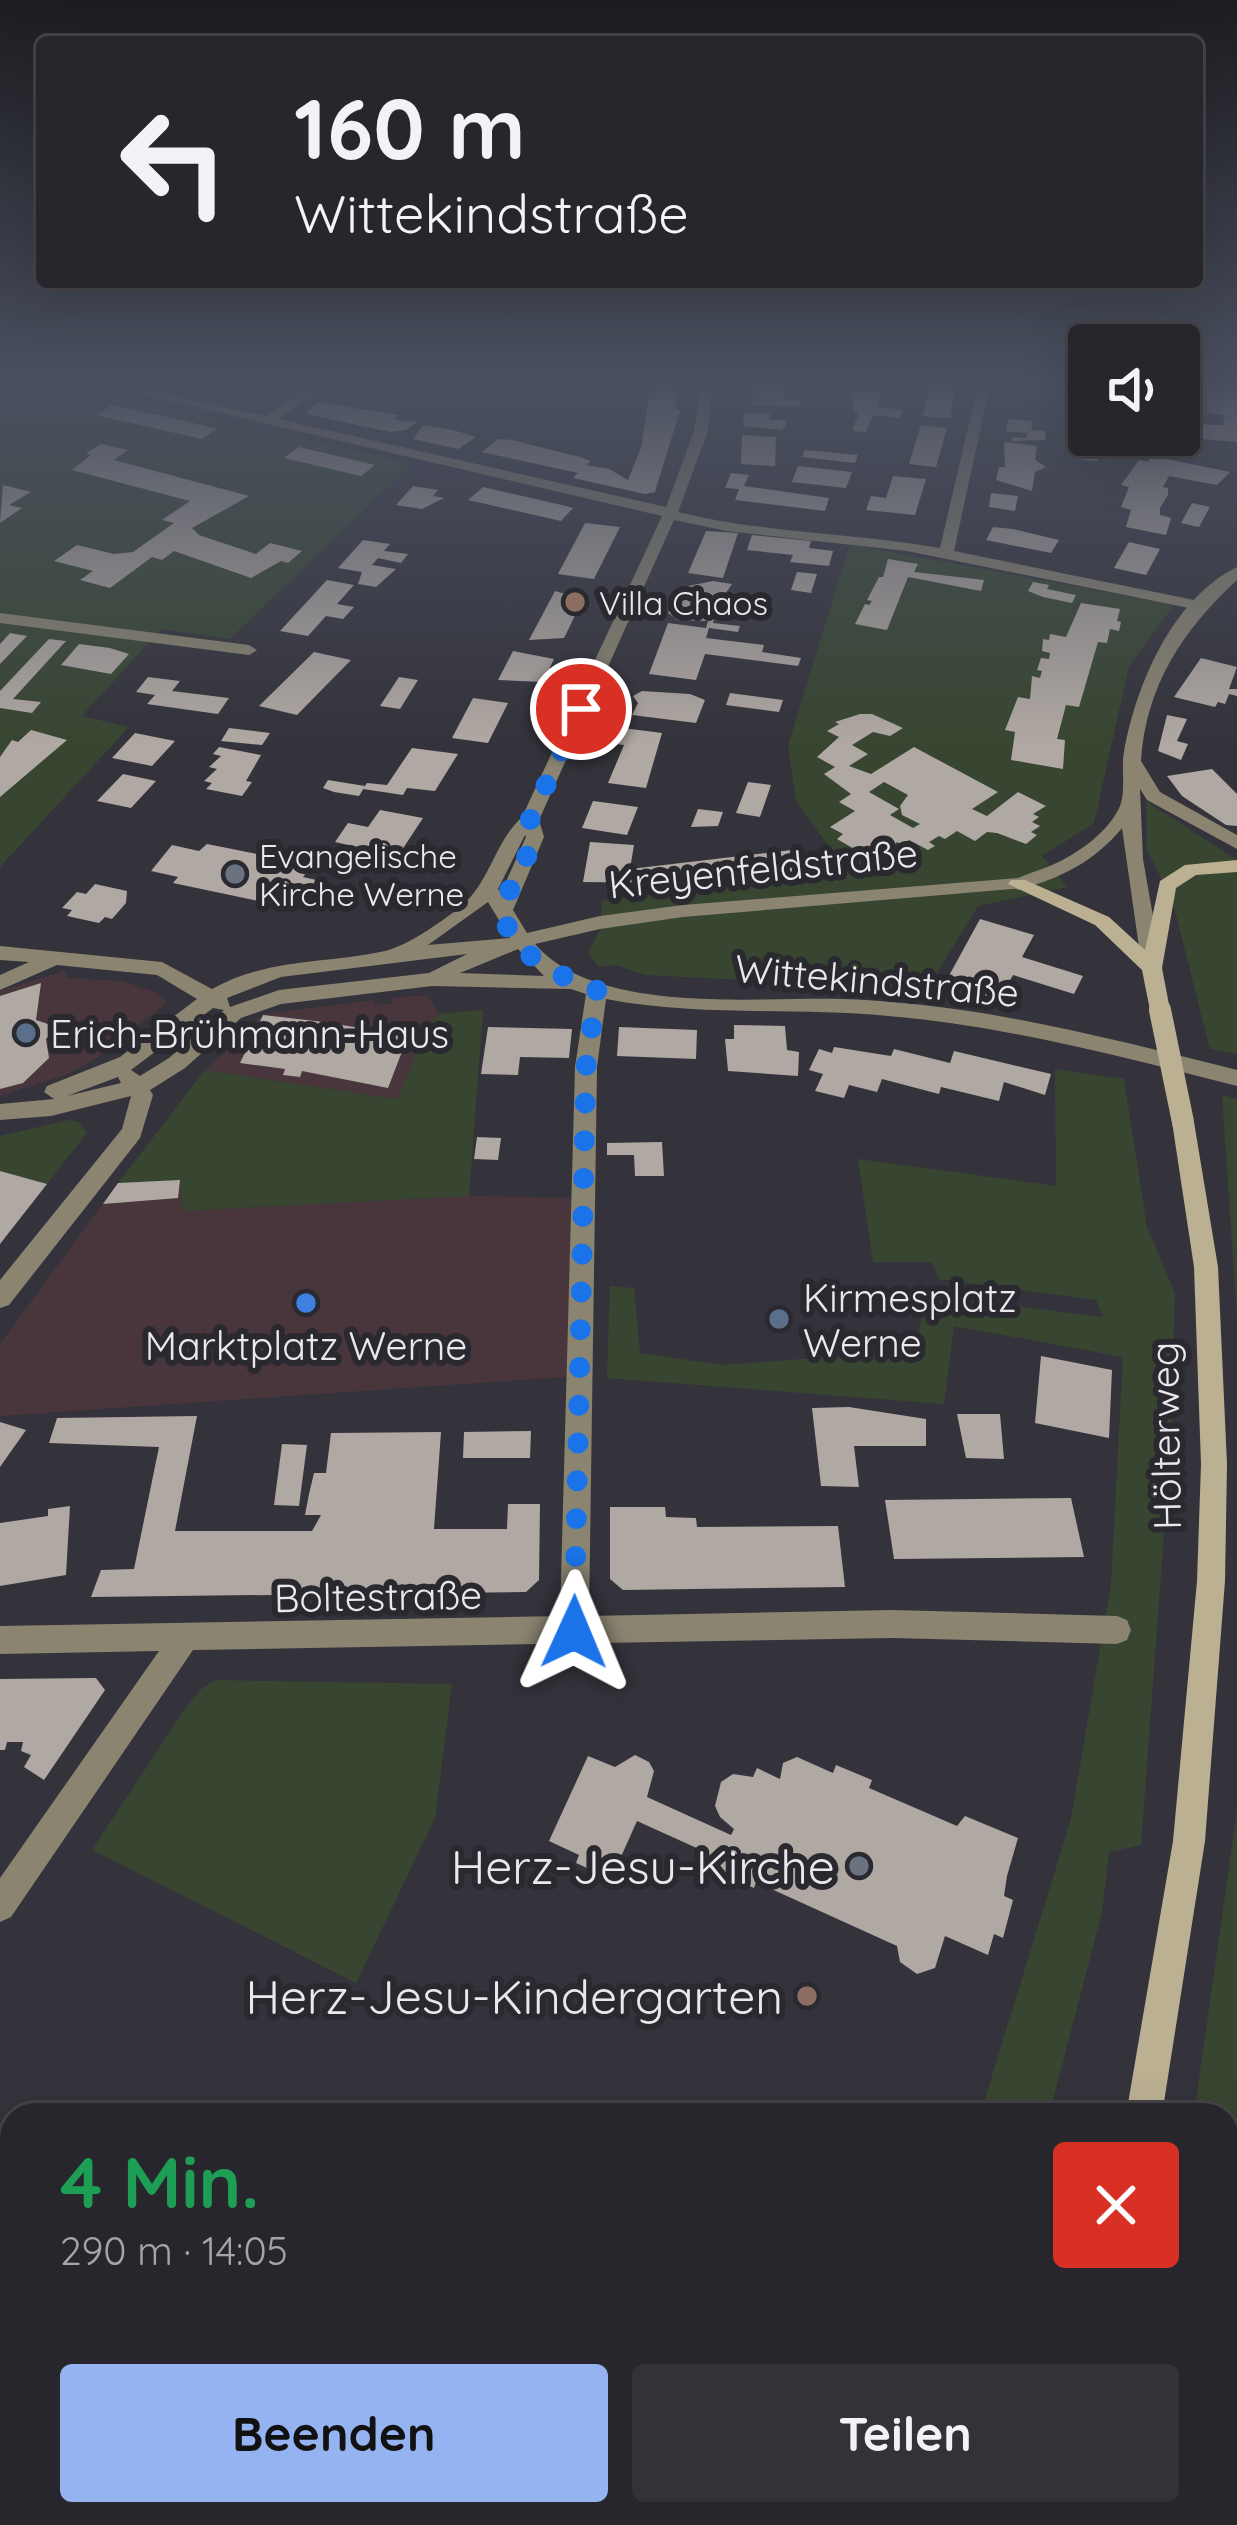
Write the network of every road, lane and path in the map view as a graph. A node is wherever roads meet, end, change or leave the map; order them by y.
1 (650, 507) edge
2 (672, 507) edge
3 (956, 507) edge
4 (669, 514) junction
5 (946, 552) junction
6 (1237, 572) edge
7 (1199, 605) junction
8 (0, 618) edge
9 (248, 650) dead end
10 (1130, 758) junction
11 (1127, 809) junction
12 (530, 820) junction
13 (1237, 843) edge
14 (1237, 866) edge
15 (1018, 884) junction
16 (489, 890) junction
17 (504, 909) junction
18 (520, 943) junction
19 (0, 953) edge
20 (398, 955) junction
21 (52, 959) junction
22 (1152, 968) junction
23 (431, 979) junction
24 (0, 983) edge
25 (586, 986) junction
26 (209, 996) junction
27 (234, 1013) junction
28 (118, 1068) junction
29 (1237, 1078) edge
30 (139, 1085) junction
31 (3, 1111) edge
32 (0, 1298) edge
33 (1117, 1630) dead end
34 (574, 1632) junction
35 (185, 1638) junction
36 (0, 1640) edge
37 (0, 1906) edge
38 (1146, 2103) edge

1 - 4 street
2 - 4 street
3 - 5 street
4 - 5 street
4 - 12 street
5 - 7 street
6 - 7 street, Hölterweg
7 - 10 street, Hölterweg
8 - 9 street
10 - 11 street, Hölterweg
10 - 13 street
11 - 15 street, Kreyenfeldstraße
11 - 22 street, Hölterweg
12 - 16 street
12 - 17 street
14 - 22 main road
15 - 18 street, Kreyenfeldstraße
15 - 22 main road
16 - 17 street
16 - 20 street, Kreyenfeldstraße
17 - 18 street
18 - 20 street, Kreyenfeldstraße
18 - 23 street, Kreyenfeldstraße
18 - 25 street, Wittekindstraße
19 - 21 street
20 - 26 street, Kreyenfeldstraße
21 - 24 street
21 - 26 street
22 - 38 main road, Hölterweg, bridge
23 - 25 street, Kreyenfeldstraße
23 - 27 street, Kreyenfeldstraße
25 - 29 street, Wittekindstraße
25 - 34 street
26 - 27 street
26 - 28 street, Kreyenfeldstraße
27 - 30 street, Kreyenfeldstraße
28 - 30 street
28 - 31 street, Kreyenfeldstraße
30 - 31 street, Kreyenfeldstraße
30 - 32 street
33 - 34 street, Boltestraße
34 - 35 street, Boltestraße
35 - 36 street, Boltestraße
35 - 37 street

